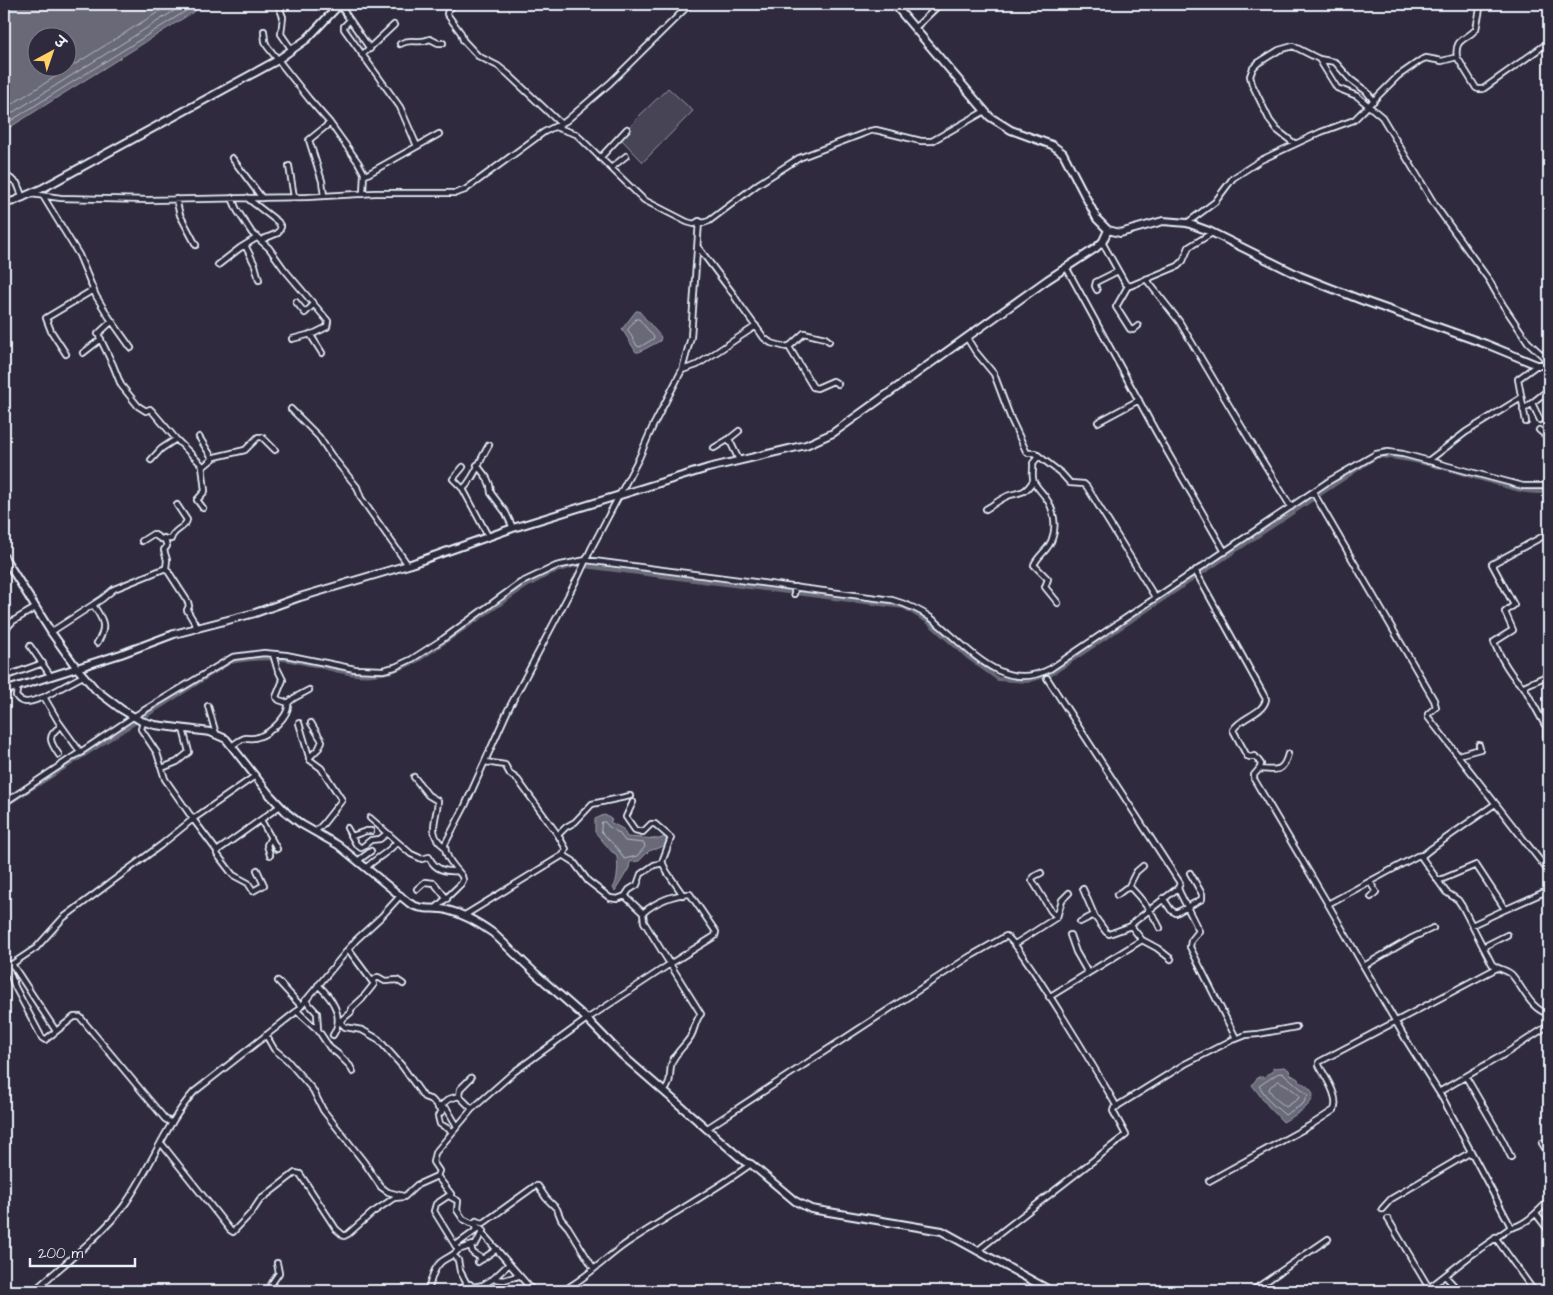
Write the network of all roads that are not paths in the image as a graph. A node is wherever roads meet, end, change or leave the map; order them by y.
1 (278, 4) edge
2 (340, 4) edge
3 (455, 4) edge
4 (690, 4) edge
5 (894, 4) edge
6 (940, 4) edge
7 (1480, 4) edge
8 (350, 20) junction
9 (394, 25) dead end
10 (915, 28) junction
11 (264, 31) dead end
12 (1549, 42) edge
13 (443, 43) dead end
14 (400, 44) dead end
15 (370, 49) junction
16 (292, 50) junction
17 (362, 55) junction
18 (1457, 57) junction
19 (1319, 59) junction
20 (277, 60) junction
21 (1374, 101) junction
22 (1368, 106) junction
23 (985, 111) junction
24 (330, 123) junction
25 (561, 124) junction
26 (553, 127) junction
27 (627, 129) dead end
28 (440, 134) dead end
29 (1295, 144) junction
30 (417, 146) junction
31 (626, 156) dead end
32 (232, 158) dead end
33 (600, 158) junction
34 (289, 166) dead end
35 (611, 168) junction
36 (4, 174) edge
37 (364, 176) junction
38 (30, 194) junction
39 (363, 194) junction
40 (43, 196) junction
41 (324, 196) junction
42 (294, 197) junction
43 (23, 198) junction
44 (232, 198) junction
45 (247, 198) junction
46 (262, 198) junction
47 (176, 200) junction
48 (4, 202) edge
49 (699, 221) junction
50 (1187, 223) junction
51 (1108, 230) junction
52 (1212, 232) junction
53 (260, 239) junction
54 (1102, 242) junction
55 (196, 245) dead end
56 (245, 245) junction
57 (698, 245) junction
58 (218, 265) dead end
59 (1066, 267) junction
60 (1118, 271) junction
61 (1146, 279) junction
62 (259, 280) dead end
63 (1128, 286) junction
64 (93, 290) junction
65 (1097, 290) dead end
66 (296, 302) dead end
67 (314, 304) junction
68 (112, 321) junction
69 (756, 326) junction
70 (1138, 326) dead end
71 (310, 334) junction
72 (967, 338) junction
73 (101, 339) junction
74 (292, 339) dead end
75 (829, 341) dead end
76 (789, 347) junction
77 (131, 348) dead end
78 (83, 353) dead end
79 (322, 353) dead end
80 (66, 354) dead end
81 (1537, 365) junction
82 (1549, 365) edge
83 (682, 370) junction
84 (838, 384) dead end
85 (1547, 391) dead end
86 (1521, 398) junction
87 (1139, 400) junction
88 (1532, 403) junction
89 (290, 409) dead end
90 (1523, 410) junction
91 (1540, 420) dead end
92 (1098, 422) dead end
93 (1526, 422) dead end
94 (1539, 430) dead end
95 (739, 431) dead end
96 (199, 437) dead end
97 (176, 439) junction
98 (729, 439) junction
99 (1549, 442) edge
100 (489, 445) dead end
101 (714, 448) dead end
102 (275, 450) dead end
103 (1038, 456) junction
104 (212, 459) junction
105 (151, 460) dead end
106 (739, 460) junction
107 (1428, 461) junction
108 (477, 465) junction
109 (203, 467) junction
110 (463, 467) dead end
111 (1034, 481) junction
112 (1549, 486) edge
113 (463, 488) junction
114 (620, 495) junction
115 (1549, 495) edge
116 (1314, 496) junction
117 (1549, 502) edge
118 (177, 505) dead end
119 (1291, 506) junction
120 (203, 508) dead end
121 (986, 510) dead end
122 (513, 528) junction
123 (1549, 533) edge
124 (164, 538) junction
125 (484, 538) junction
126 (142, 541) dead end
127 (1225, 552) junction
128 (4, 557) edge
129 (585, 562) junction
130 (408, 565) junction
131 (166, 568) junction
132 (1198, 574) junction
133 (1155, 597) junction
134 (1058, 603) dead end
135 (93, 605) junction
136 (35, 608) junction
137 (197, 628) junction
138 (4, 631) edge
139 (51, 632) junction
140 (97, 643) dead end
141 (30, 646) dead end
142 (274, 655) junction
143 (43, 662) junction
144 (76, 668) junction
145 (50, 675) junction
146 (83, 676) junction
147 (1549, 676) edge
148 (4, 677) edge
149 (1047, 678) dead end
150 (18, 686) junction
151 (1524, 688) junction
152 (309, 690) dead end
153 (4, 691) edge
154 (44, 697) junction
155 (288, 703) junction
156 (208, 706) dead end
157 (139, 720) junction
158 (299, 723) dead end
159 (310, 723) dead end
160 (61, 726) junction
161 (182, 729) junction
162 (216, 734) junction
163 (1549, 741) edge
164 (1479, 745) dead end
165 (232, 746) junction
166 (81, 753) junction
167 (1288, 754) dead end
168 (58, 755) dead end
169 (1458, 755) junction
170 (309, 758) junction
171 (485, 762) junction
172 (162, 768) junction
173 (1259, 769) junction
174 (255, 776) junction
175 (414, 777) dead end
176 (630, 796) dead end
177 (4, 802) edge
178 (633, 802) dead end
179 (1495, 804) junction
180 (280, 806) junction
181 (370, 818) dead end
182 (192, 819) junction
183 (261, 820) junction
184 (347, 828) dead end
185 (316, 831) junction
186 (371, 831) dead end
187 (386, 834) junction
188 (558, 835) junction
189 (352, 836) junction
190 (270, 837) junction
191 (396, 843) junction
192 (356, 844) junction
193 (445, 847) junction
194 (277, 849) dead end
195 (371, 850) dead end
196 (217, 851) junction
197 (348, 852) junction
198 (270, 854) dead end
199 (563, 855) junction
200 (1423, 855) junction
201 (359, 860) junction
202 (663, 864) junction
203 (1143, 866) dead end
204 (368, 867) junction
205 (257, 870) dead end
206 (458, 871) junction
207 (1041, 872) dead end
208 (1549, 872) edge
209 (1190, 873) dead end
210 (1438, 881) junction
211 (1370, 882) junction
212 (1128, 888) junction
213 (1178, 888) junction
214 (417, 889) dead end
215 (1083, 890) dead end
216 (1549, 890) edge
217 (1069, 893) dead end
218 (400, 895) junction
219 (683, 895) junction
220 (1117, 895) dead end
221 (625, 896) junction
222 (1371, 897) dead end
223 (1163, 898) junction
224 (447, 899) junction
225 (1328, 904) junction
226 (1188, 907) junction
227 (436, 909) junction
228 (1505, 909) junction
229 (1149, 911) junction
230 (643, 913) junction
231 (465, 915) junction
232 (1057, 917) junction
233 (1095, 917) junction
234 (1080, 922) dead end
235 (1472, 925) junction
236 (1131, 926) junction
237 (1160, 928) dead end
238 (1433, 928) dead end
239 (1070, 935) dead end
240 (1507, 935) dead end
241 (1142, 940) junction
242 (1014, 944) junction
243 (1484, 947) junction
244 (348, 950) junction
245 (1171, 959) dead end
246 (8, 964) edge
247 (670, 964) junction
248 (1364, 966) junction
249 (1497, 968) junction
250 (1088, 973) junction
251 (278, 981) dead end
252 (372, 981) junction
253 (403, 984) dead end
254 (318, 985) junction
255 (1049, 997) junction
256 (306, 1000) junction
257 (301, 1006) junction
258 (297, 1011) junction
259 (1549, 1014) edge
260 (587, 1019) junction
261 (339, 1022) junction
262 (1396, 1023) junction
263 (1549, 1026) edge
264 (1296, 1027) dead end
265 (318, 1030) junction
266 (56, 1031) junction
267 (266, 1035) junction
268 (333, 1035) dead end
269 (1236, 1039) junction
270 (352, 1072) dead end
271 (471, 1078) dead end
272 (1466, 1078) junction
273 (664, 1092) junction
274 (1439, 1092) junction
275 (458, 1096) junction
276 (1117, 1107) junction
277 (438, 1108) junction
278 (444, 1108) junction
279 (472, 1110) junction
280 (171, 1125) junction
281 (457, 1126) junction
282 (706, 1129) junction
283 (452, 1131) junction
284 (160, 1143) junction
285 (1542, 1143) dead end
286 (1471, 1152) junction
287 (1549, 1155) edge
288 (1511, 1157) dead end
289 (751, 1164) junction
290 (437, 1176) junction
291 (1209, 1181) dead end
292 (449, 1196) junction
293 (404, 1197) junction
294 (1549, 1201) edge
295 (1382, 1209) dead end
296 (1536, 1214) junction
297 (1388, 1219) dead end
298 (476, 1221) junction
299 (478, 1227) junction
300 (1510, 1228) junction
301 (1549, 1231) edge
302 (481, 1234) junction
303 (1495, 1237) junction
304 (1328, 1239) dead end
305 (471, 1247) junction
306 (457, 1248) junction
307 (497, 1249) junction
308 (977, 1251) junction
309 (454, 1255) junction
310 (277, 1263) dead end
311 (508, 1265) junction
312 (594, 1269) junction
313 (518, 1276) junction
314 (1445, 1276) junction
315 (493, 1279) junction
316 (466, 1286) junction
317 (527, 1289) edge
318 (1427, 1290) edge
319 (34, 1291) edge
320 (271, 1291) edge
321 (428, 1291) edge
322 (458, 1291) edge
323 (533, 1291) edge
324 (562, 1291) edge
325 (1051, 1291) edge
326 (1252, 1291) edge
327 (1458, 1291) edge
328 (1534, 1291) edge

1 - 16 street
2 - 8 street
2 - 16 street
3 - 25 street
4 - 25 street
5 - 10 street
6 - 10 street
7 - 18 street
8 - 15 street
8 - 17 street
9 - 15 street
10 - 23 street
11 - 20 street
12 - 18 street
13 - 14 street
15 - 17 street
16 - 20 street
17 - 30 street
18 - 21 street
19 - 21 street
19 - 22 street
19 - 29 street
20 - 24 street
20 - 38 street
21 - 22 street
22 - 29 street
22 - 82 street
23 - 49 street
23 - 51 street
24 - 37 street
24 - 41 street
25 - 26 street
26 - 33 street
26 - 39 street
27 - 33 street
28 - 30 street
29 - 50 street
30 - 37 street
31 - 35 street
32 - 46 street
33 - 35 street
34 - 42 street
35 - 49 street
36 - 43 street
37 - 39 street
38 - 40 street
38 - 43 street
39 - 41 street
40 - 47 street
40 - 64 street
41 - 42 street
42 - 46 street
43 - 48 street
44 - 45 street
44 - 47 street
44 - 53 street
45 - 46 street
45 - 53 street
47 - 55 street
49 - 57 street
50 - 51 street
50 - 52 street
51 - 54 street
52 - 61 street
52 - 81 street
53 - 56 street
53 - 67 street
54 - 59 street
54 - 60 street
56 - 58 street
56 - 62 street
57 - 69 street
57 - 83 street
59 - 72 street
59 - 87 street
60 - 63 street
60 - 65 street
61 - 63 street
61 - 119 street
63 - 70 street
64 - 68 street
64 - 80 street
66 - 67 street
67 - 71 street
68 - 73 street
68 - 77 street
69 - 76 street
69 - 83 street
71 - 74 street
71 - 79 street
72 - 103 street
72 - 106 street
73 - 78 street
73 - 97 street
75 - 76 street
76 - 84 street
81 - 82 street
81 - 86 street
83 - 114 street
85 - 88 street
86 - 90 street
86 - 107 street
87 - 92 street
87 - 127 street
88 - 90 street
88 - 91 street
89 - 130 street
90 - 93 street
94 - 99 street
95 - 98 street
96 - 104 street
97 - 105 street
97 - 109 street
98 - 101 street
98 - 106 street
100 - 108 street
102 - 104 street
103 - 111 street
103 - 133 street
104 - 109 street
106 - 114 street
107 - 112 street
107 - 116 street
108 - 113 street
108 - 122 street
109 - 120 street
110 - 113 street
111 - 121 street
111 - 134 street
113 - 125 street
114 - 122 street
114 - 129 street
115 - 117 street
116 - 119 street
116 - 169 street
118 - 124 street
119 - 127 street
122 - 125 street
123 - 151 street
124 - 126 street
124 - 131 street
125 - 130 street
127 - 132 street
128 - 136 street
129 - 133 street
129 - 142 street
129 - 171 street
130 - 137 street
131 - 135 street
131 - 137 street
132 - 133 street
132 - 173 street
135 - 139 street
135 - 140 street
136 - 138 street
136 - 139 street
137 - 144 street
139 - 144 street
141 - 143 street
142 - 155 street
142 - 157 street
143 - 145 street
143 - 148 street
144 - 145 street
144 - 146 street
145 - 150 street
146 - 154 street
146 - 157 street
147 - 151 street
149 - 213 street
150 - 153 street
150 - 154 street
151 - 163 street
152 - 155 street
154 - 160 street
155 - 165 street
156 - 162 street
157 - 161 street
157 - 166 street
157 - 172 street
158 - 170 street
159 - 170 street
160 - 166 street
160 - 168 street
161 - 162 street
161 - 172 street
162 - 165 street
164 - 169 street
165 - 174 street
166 - 177 street
167 - 173 street
169 - 179 street
170 - 185 street
171 - 188 street
171 - 193 street
172 - 182 street
173 - 225 street
174 - 180 street
174 - 182 street
175 - 193 street
176 - 188 street
178 - 202 street
179 - 200 street
179 - 208 street
180 - 183 street
180 - 185 street
181 - 187 street
182 - 196 street
182 - 246 street
183 - 190 street
183 - 196 street
184 - 189 street
185 - 197 street
186 - 189 street
187 - 191 street
187 - 192 street
188 - 199 street
189 - 192 street
190 - 194 street
190 - 198 street
191 - 204 street
191 - 206 street
192 - 197 street
193 - 206 street
195 - 201 street
196 - 205 street
197 - 201 street
199 - 221 street
199 - 231 street
200 - 210 street
200 - 211 street
201 - 204 street
202 - 219 street
202 - 221 street
203 - 212 street
204 - 218 street
206 - 224 street
207 - 232 street
209 - 226 street
210 - 228 street
210 - 235 street
211 - 222 street
211 - 225 street
212 - 220 street
212 - 229 street
213 - 223 street
213 - 226 street
214 - 224 street
215 - 233 street
216 - 228 street
217 - 232 street
218 - 227 street
218 - 244 street
219 - 230 street
219 - 247 street
221 - 230 street
223 - 226 street
223 - 229 street
224 - 227 street
225 - 248 street
226 - 269 street
227 - 231 street
228 - 235 street
229 - 236 street
229 - 237 street
230 - 247 street
231 - 260 street
232 - 242 street
233 - 234 street
233 - 236 street
235 - 243 street
236 - 241 street
238 - 248 street
239 - 250 street
240 - 243 street
241 - 245 street
241 - 250 street
242 - 255 street
242 - 282 street
243 - 249 street
244 - 252 street
244 - 254 street
246 - 266 street
246 - 266 street
247 - 260 street
247 - 273 street
248 - 262 street
249 - 259 street
249 - 262 street
250 - 255 street
251 - 257 street
252 - 253 street
252 - 261 street
254 - 256 street
254 - 261 street
255 - 276 street
256 - 257 street
256 - 265 street
257 - 258 street
258 - 265 street
258 - 267 street
260 - 273 street
260 - 279 street
261 - 268 street
261 - 277 street
262 - 274 street
262 - 291 street
263 - 272 street
264 - 269 street
265 - 270 street
266 - 280 street
267 - 280 street
267 - 293 street
269 - 276 street
271 - 275 street
272 - 274 street
272 - 288 street
273 - 282 street
274 - 286 street
275 - 277 street
275 - 279 street
276 - 308 street
277 - 278 street
278 - 281 street
278 - 283 street
279 - 281 street
280 - 284 street
281 - 283 street
282 - 289 street
283 - 290 street
284 - 293 street
284 - 319 street
285 - 287 street
286 - 295 street
286 - 300 street
289 - 308 street
289 - 312 street
290 - 292 street
290 - 293 street
292 - 298 street
292 - 306 street
294 - 296 street
296 - 300 street
296 - 301 street
297 - 318 street
298 - 299 street
298 - 312 street
299 - 302 street
299 - 306 street
300 - 303 street
302 - 305 street
302 - 307 street
303 - 314 street
303 - 328 street
304 - 326 street
305 - 306 street
305 - 307 street
306 - 309 street
307 - 311 street
308 - 325 street
309 - 316 street
309 - 321 street
310 - 320 street
311 - 313 street
311 - 315 street
312 - 324 street
313 - 315 street
313 - 317 street
314 - 318 street
314 - 327 street
315 - 316 street
316 - 322 street
317 - 323 street

